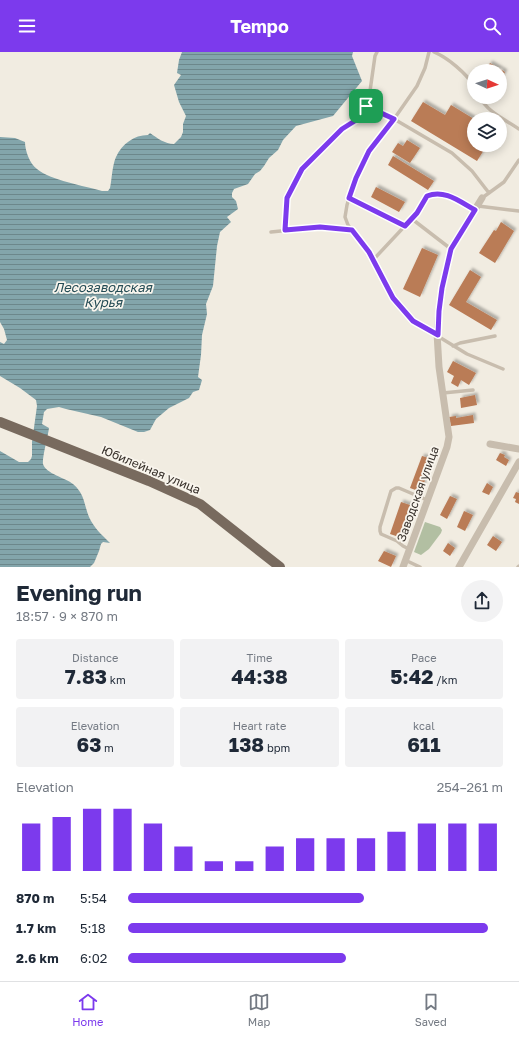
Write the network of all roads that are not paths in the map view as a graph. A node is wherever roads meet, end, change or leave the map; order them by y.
1 (377, 52) edge
2 (429, 52) edge
3 (434, 52) edge
4 (467, 77) edge
5 (484, 104) edge
6 (366, 106) junction
7 (394, 119) junction
8 (519, 129) edge
9 (519, 160) edge
10 (489, 193) junction
11 (349, 198) junction
12 (482, 198) joint
13 (476, 208) junction
14 (519, 211) edge
15 (412, 219) junction
16 (405, 226) junction
17 (285, 230) junction
18 (352, 230) junction
19 (271, 232) dead end
20 (451, 249) junction
21 (374, 260) junction
22 (438, 335) junction
23 (496, 336) dead end
24 (454, 346) junction
25 (502, 368) dead end
26 (473, 390) dead end
27 (442, 393) junction
28 (0, 422) edge
29 (490, 444) dead end
30 (519, 449) edge
31 (519, 462) edge
32 (428, 501) junction
33 (409, 549) junction
34 (404, 564) edge
35 (280, 567) edge
36 (420, 567) edge
37 (459, 567) edge

1 - 6 lane
2 - 7 lane
3 - 4 lane
5 - 8 lane
6 - 7 lane
6 - 17 lane
7 - 10 lane
7 - 11 lane
9 - 10 lane
10 - 12 lane
11 - 16 lane
11 - 18 lane
12 - 13 street, Заводская улица
13 - 14 lane
13 - 15 lane
13 - 20 street, Заводская улица
15 - 16 lane
15 - 20 lane
16 - 21 lane
17 - 18 lane
17 - 19 lane
18 - 21 lane
20 - 22 street, Заводская улица
21 - 22 lane
22 - 24 lane
22 - 27 street, Заводская улица
23 - 24 lane
24 - 25 lane
26 - 27 lane
27 - 32 street, Заводская улица
28 - 35 main road, Юбилейная улица
29 - 30 street
31 - 37 street
32 - 33 street, Заводская улица
32 - 33 lane
33 - 34 street, Заводская улица
34 - 36 lane

